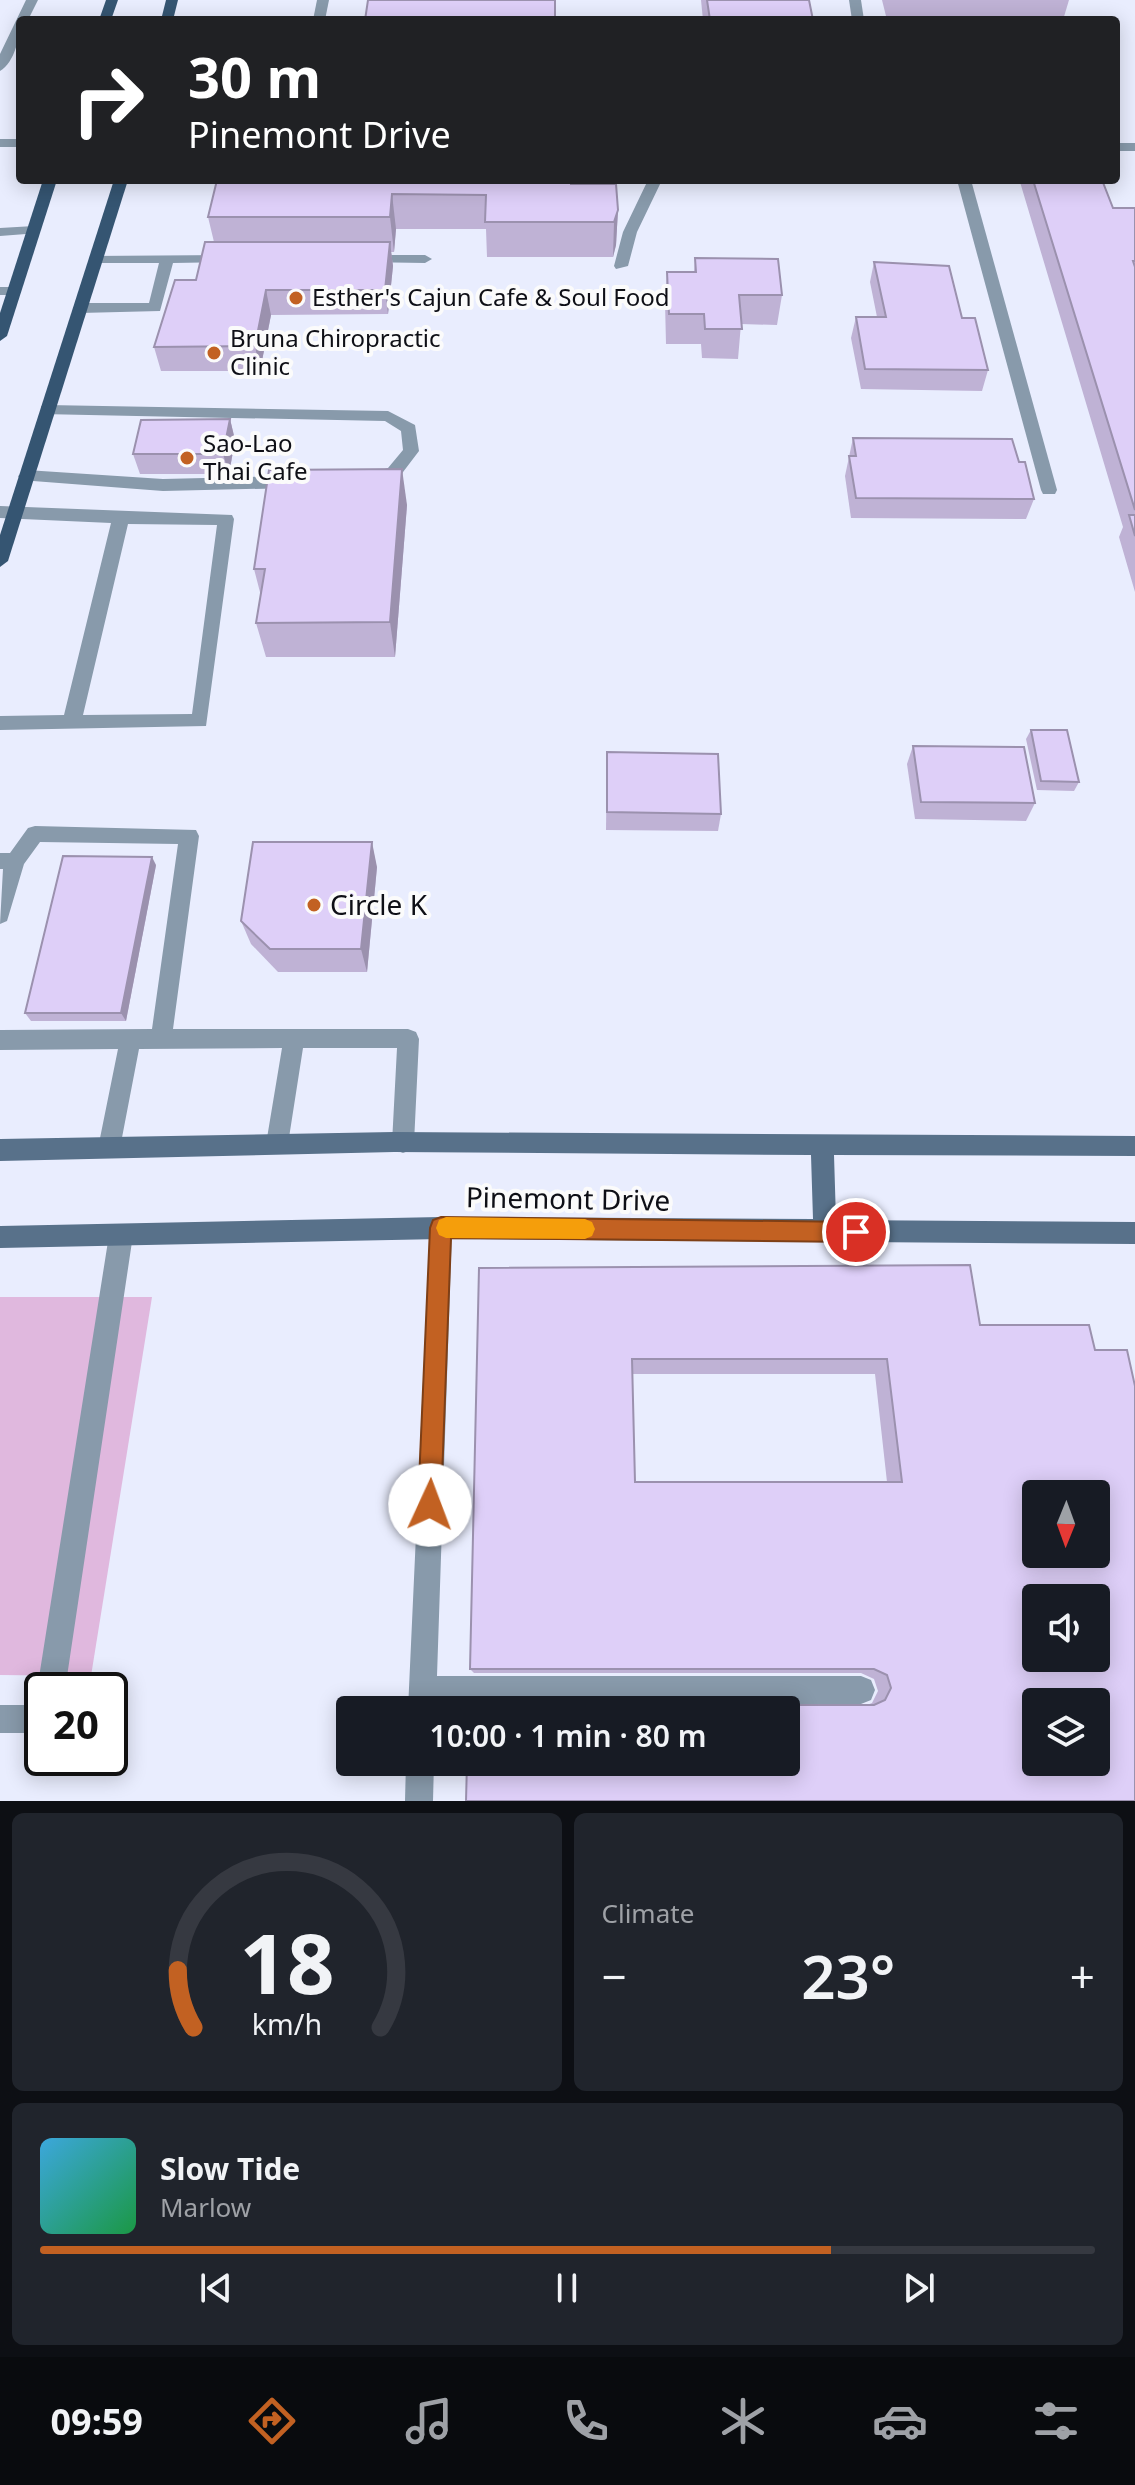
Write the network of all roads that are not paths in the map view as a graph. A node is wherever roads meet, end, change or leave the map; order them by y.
1 (16, 33) edge
2 (0, 67) edge
3 (49, 184) edge
4 (120, 184) edge
5 (653, 184) edge
6 (965, 184) edge
7 (34, 230) junction
8 (0, 232) edge
9 (96, 259) junction
10 (167, 259) junction
11 (243, 259) edge
12 (349, 259) edge
13 (425, 259) dead end
14 (621, 266) dead end
15 (7, 291) edge
16 (80, 308) junction
17 (0, 336) edge
18 (47, 410) junction
19 (26, 476) junction
20 (358, 480) edge
21 (316, 481) edge
22 (1049, 490) dead end
23 (7, 512) edge
24 (121, 518) junction
25 (0, 561) edge
26 (72, 722) junction
27 (0, 723) edge
28 (7, 861) edge
29 (0, 915) edge
30 (294, 1038) junction
31 (0, 1040) edge
32 (161, 1040) junction
33 (130, 1041) junction
34 (403, 1143) junction
35 (277, 1144) junction
36 (822, 1144) junction
37 (1135, 1146) edge
38 (109, 1148) junction
39 (0, 1150) edge
40 (441, 1228) junction
41 (825, 1232) junction
42 (1135, 1233) edge
43 (121, 1235) junction
44 (0, 1237) edge
45 (54, 1672) edge
46 (861, 1690) edge
47 (422, 1696) edge
48 (598, 1696) edge
49 (0, 1719) edge
50 (24, 1719) edge
51 (420, 1776) edge
52 (419, 1801) edge

1 - 2 street
3 - 7 main road
4 - 9 main road
5 - 14 street
6 - 22 street
7 - 8 street
7 - 15 main road
9 - 10 street
9 - 16 main road
10 - 11 street
10 - 16 street
12 - 13 street
15 - 17 main road
16 - 18 main road
18 - 19 main road
18 - 20 street
19 - 21 street
19 - 23 main road
23 - 24 street
23 - 25 main road
24 - 26 street
24 - 26 street
26 - 27 street
28 - 29 street
28 - 32 street
30 - 32 street
30 - 34 street
30 - 35 street
31 - 33 street
32 - 33 street
33 - 38 street
34 - 35 main road, Pinemont Drive
34 - 36 main road, Pinemont Drive
35 - 38 main road, Pinemont Drive
36 - 37 main road, Pinemont Drive
36 - 41 main road
38 - 39 main road, Pinemont Drive
40 - 41 main road, Pinemont Drive
40 - 43 main road, Pinemont Drive
40 - 47 street
41 - 42 main road, Pinemont Drive
43 - 44 main road, Pinemont Drive
43 - 45 street
46 - 48 street
49 - 50 street
51 - 52 street

